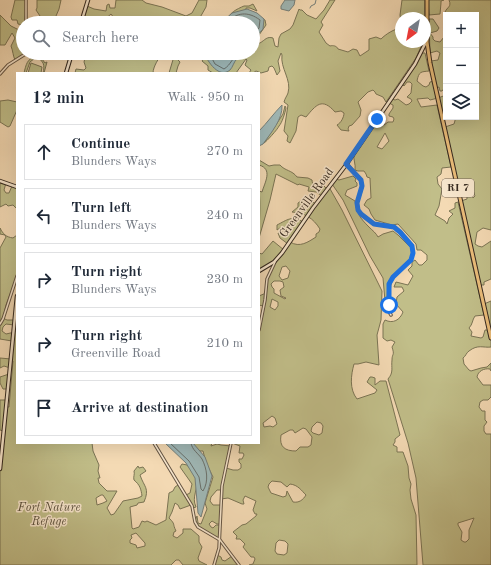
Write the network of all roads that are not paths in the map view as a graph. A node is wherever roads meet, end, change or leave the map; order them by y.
1 (26, 0) edge
2 (88, 0) edge
3 (427, 0) edge
4 (428, 12) edge
5 (26, 16) edge
6 (83, 16) edge
7 (424, 48) edge
8 (428, 48) edge
9 (16, 60) edge
10 (70, 60) edge
11 (66, 72) edge
12 (0, 74) edge
13 (346, 164) junction
14 (0, 181) edge
15 (16, 187) edge
16 (275, 261) junction
17 (260, 270) edge
18 (16, 279) edge
19 (16, 306) edge
20 (391, 315) dead end
21 (0, 324) edge
22 (260, 325) edge
23 (491, 338) edge
24 (155, 444) edge
25 (231, 444) edge
26 (0, 469) edge
27 (220, 540) junction
28 (214, 565) edge
29 (239, 565) edge

1 - 5 street
2 - 6 main road
3 - 4 main road
7 - 13 main road, Greenville Road
8 - 23 main road, RI 7
9 - 12 street
10 - 11 main road
13 - 16 main road, Greenville Road
13 - 20 street
14 - 15 main road
16 - 17 main road, Greenville Road
16 - 22 street
18 - 21 street
19 - 26 main road
24 - 27 street
25 - 27 street
27 - 28 street
27 - 29 street

